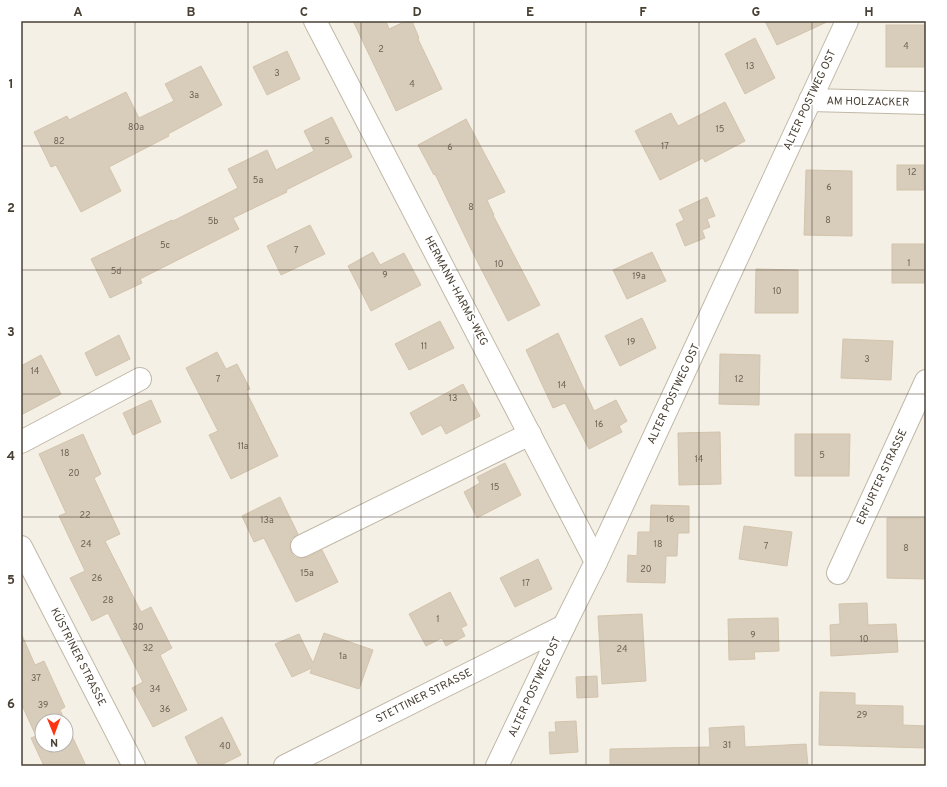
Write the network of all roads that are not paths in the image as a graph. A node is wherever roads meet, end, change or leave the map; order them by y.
1 (315, 21) edge
2 (847, 21) edge
3 (810, 100) junction
4 (926, 103) edge
5 (140, 379) dead end
6 (926, 381) edge
7 (530, 434) junction
8 (21, 442) edge
9 (302, 546) dead end
10 (21, 548) edge
11 (596, 562) junction
12 (838, 573) dead end
13 (564, 626) junction
14 (134, 766) edge
15 (285, 766) edge
16 (497, 766) edge

1 - 7 street, HERMANN-HARMS-WEG
2 - 3 street, ALTER POSTWEG OST
3 - 4 street, AM HOLZACKER
3 - 11 street, ALTER POSTWEG OST
5 - 8 street
6 - 12 street, ERFURTER STRASSE
7 - 9 street
7 - 11 street, HERMANN-HARMS-WEG
10 - 14 street, KÜSTRINER STRASSE
11 - 13 street, ALTER POSTWEG OST
13 - 15 street, STETTINER STRASSE
13 - 16 street, ALTER POSTWEG OST

